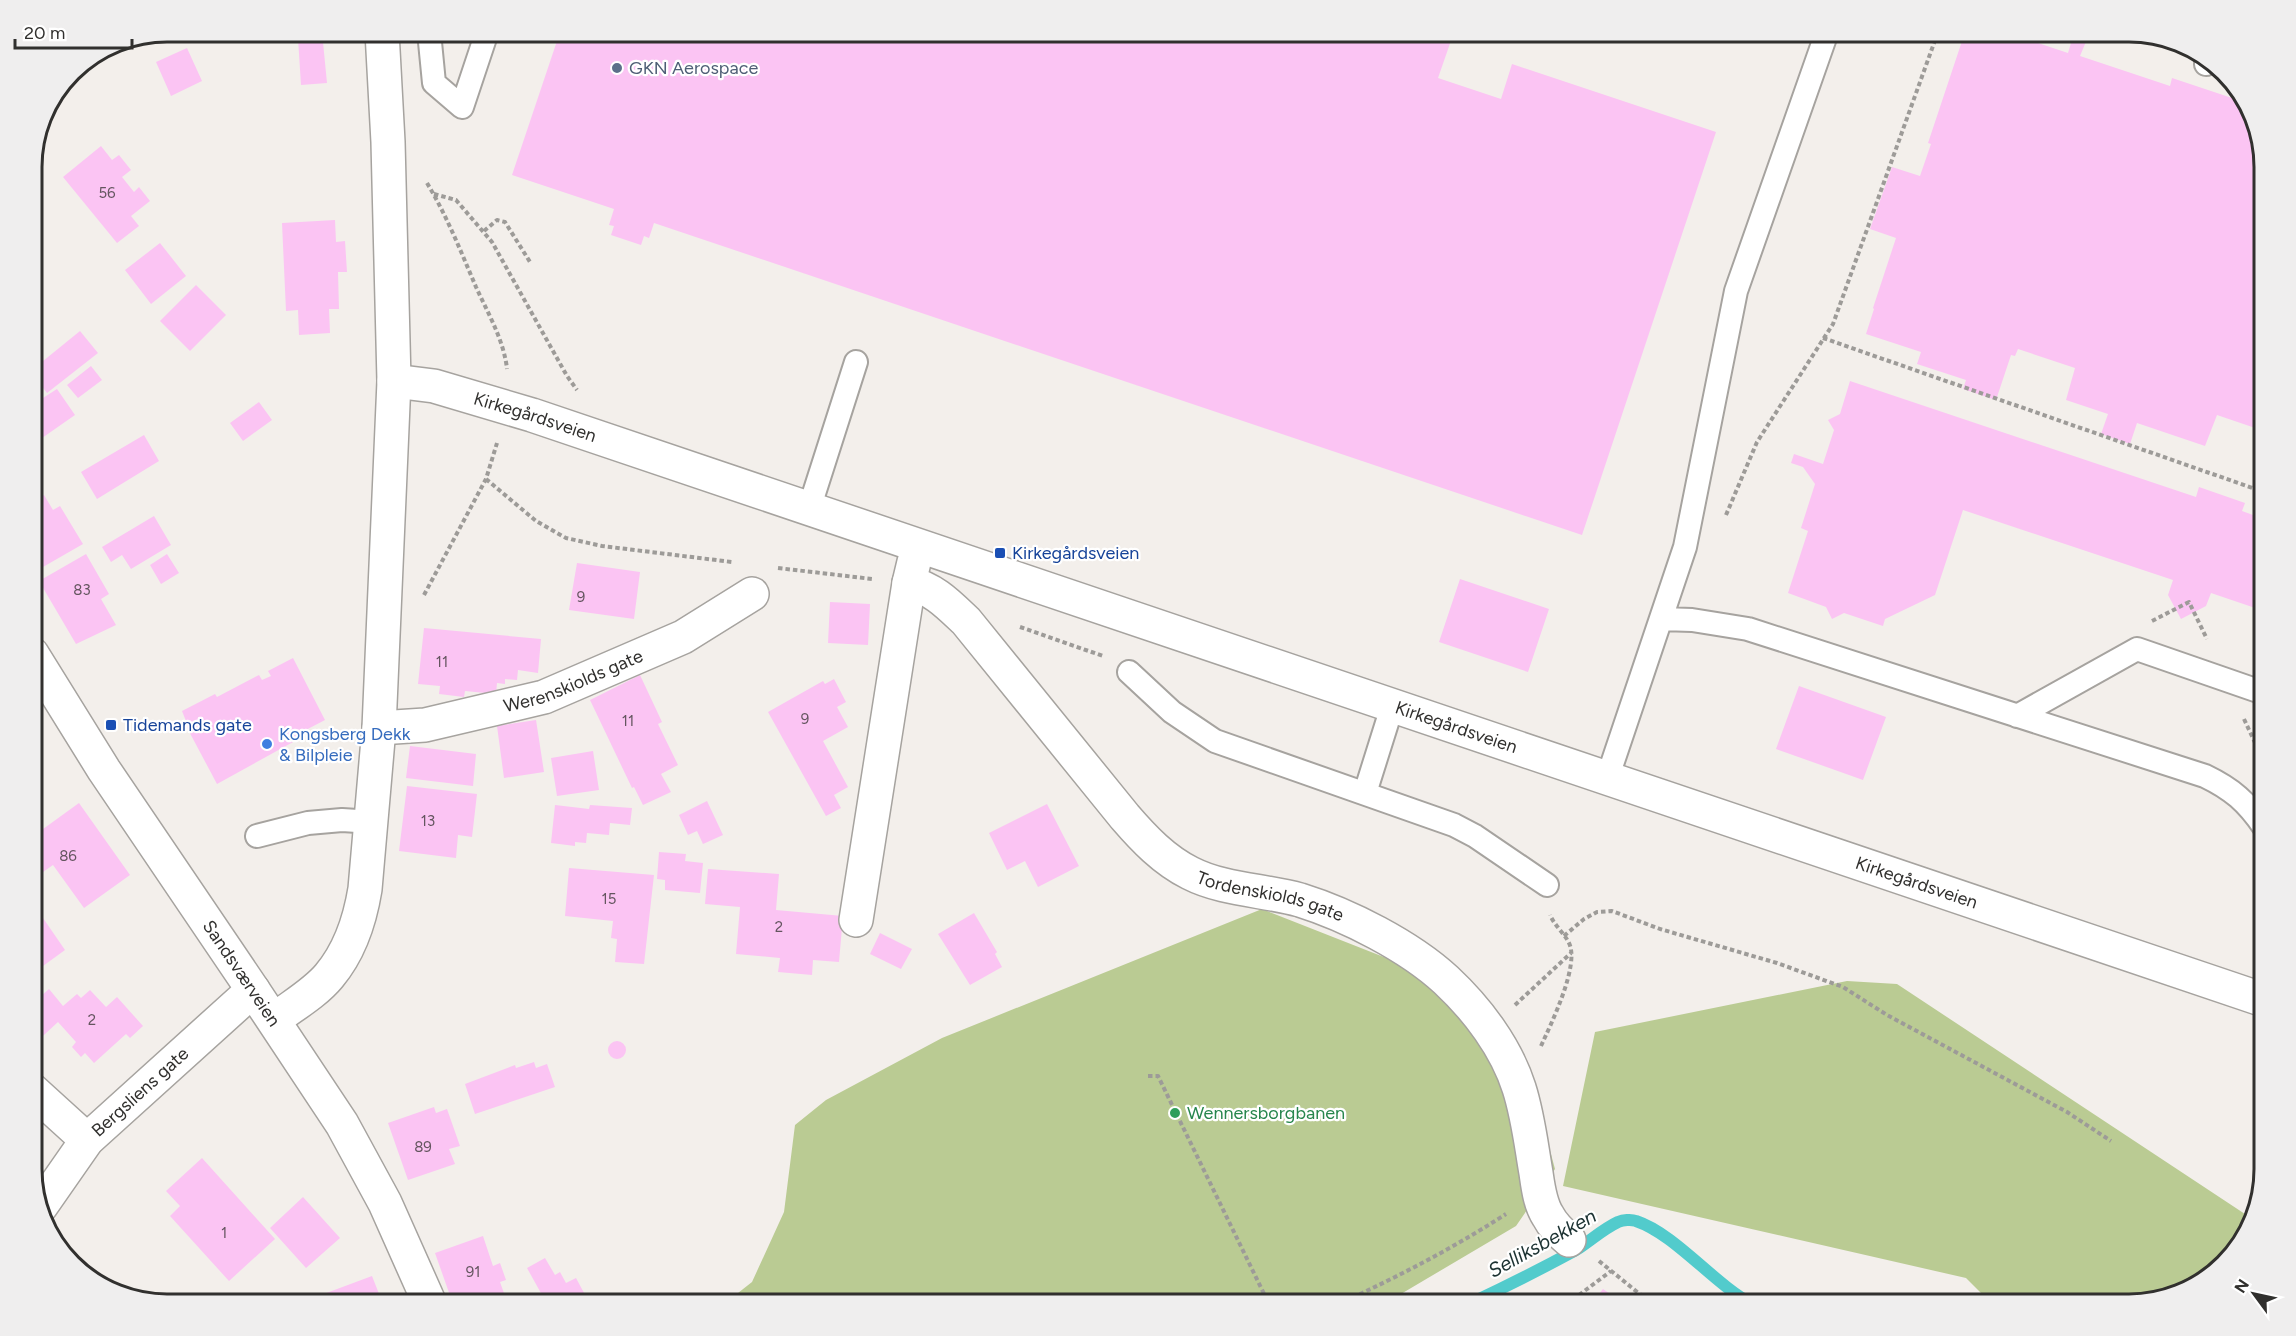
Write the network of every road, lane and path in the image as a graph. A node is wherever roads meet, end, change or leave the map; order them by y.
1 (382, 42) edge
2 (430, 42) edge
3 (484, 42) edge
4 (1823, 42) edge
5 (1934, 42) edge
6 (388, 142) junction
7 (434, 194) junction
8 (483, 231) junction
9 (530, 262) dead end
10 (1823, 338) junction
11 (856, 362) dead end
12 (506, 374) dead end
13 (394, 381) junction
14 (583, 397) dead end
15 (498, 439) dead end
16 (486, 479) junction
17 (2254, 489) edge
18 (808, 509) junction
19 (1722, 524) dead end
20 (918, 546) junction
21 (742, 563) dead end
22 (777, 567) dead end
23 (909, 583) junction
24 (752, 594) dead end
25 (422, 602) dead end
26 (1661, 619) junction
27 (966, 621) junction
28 (42, 670) edge
29 (1129, 672) joint
30 (2254, 690) edge
31 (1392, 707) junction
32 (2017, 716) junction
33 (379, 728) junction
34 (1607, 779) junction
35 (1365, 793) junction
36 (2254, 812) edge
37 (373, 822) junction
38 (257, 836) dead end
39 (1547, 885) joint
40 (856, 920) dead end
41 (1564, 936) junction
42 (1572, 953) junction
43 (254, 990) junction
44 (2254, 997) edge
45 (274, 1020) junction
46 (1489, 1029) junction
47 (1148, 1076) dead end
48 (1519, 1086) junction
49 (42, 1099) edge
50 (87, 1140) junction
51 (2111, 1141) dead end
52 (1539, 1193) junction
53 (46, 1199) edge
54 (1569, 1240) dead end
55 (1602, 1263) dead end
56 (1611, 1270) junction
57 (425, 1294) edge
58 (1264, 1294) edge
59 (1362, 1294) edge
60 (1581, 1294) edge
61 (1639, 1294) edge

1 - 6 street
2 - 3 lane
4 - 26 lane
5 - 10 path
6 - 7 path
6 - 13 street
7 - 8 path
7 - 12 path
8 - 9 path
8 - 14 path
10 - 17 path
10 - 19 path
11 - 18 lane
13 - 18 street, Kirkegårdsveien
13 - 33 street
15 - 16 path
16 - 21 path
16 - 25 path
18 - 20 street, Kirkegårdsveien
20 - 23 street
20 - 31 street, Kirkegårdsveien
22 - 23 path
23 - 27 street, Tordenskiolds gate
23 - 40 street
24 - 33 street, Werenskiolds gate
26 - 32 lane
26 - 34 lane
27 - 29 path
27 - 46 street, Tordenskiolds gate
28 - 43 street, Sandsværveien
29 - 35 lane
30 - 32 lane
31 - 34 street, Kirkegårdsveien
31 - 35 lane
32 - 36 lane
33 - 37 street
34 - 44 street, Kirkegårdsveien
35 - 39 lane
37 - 38 lane
37 - 45 street
39 - 41 path
41 - 42 path
41 - 51 path
42 - 46 path
42 - 48 path
43 - 45 street, Sandsværveien
43 - 50 street, Bergsliens gate
45 - 57 street, Sandsværveien
46 - 48 street, Tordenskiolds gate
47 - 58 path
48 - 52 street, Tordenskiolds gate
49 - 50 street
50 - 53 street, Bergsliens gate
52 - 54 street, Tordenskiolds gate
52 - 59 path
55 - 56 path
56 - 60 path
56 - 61 path

